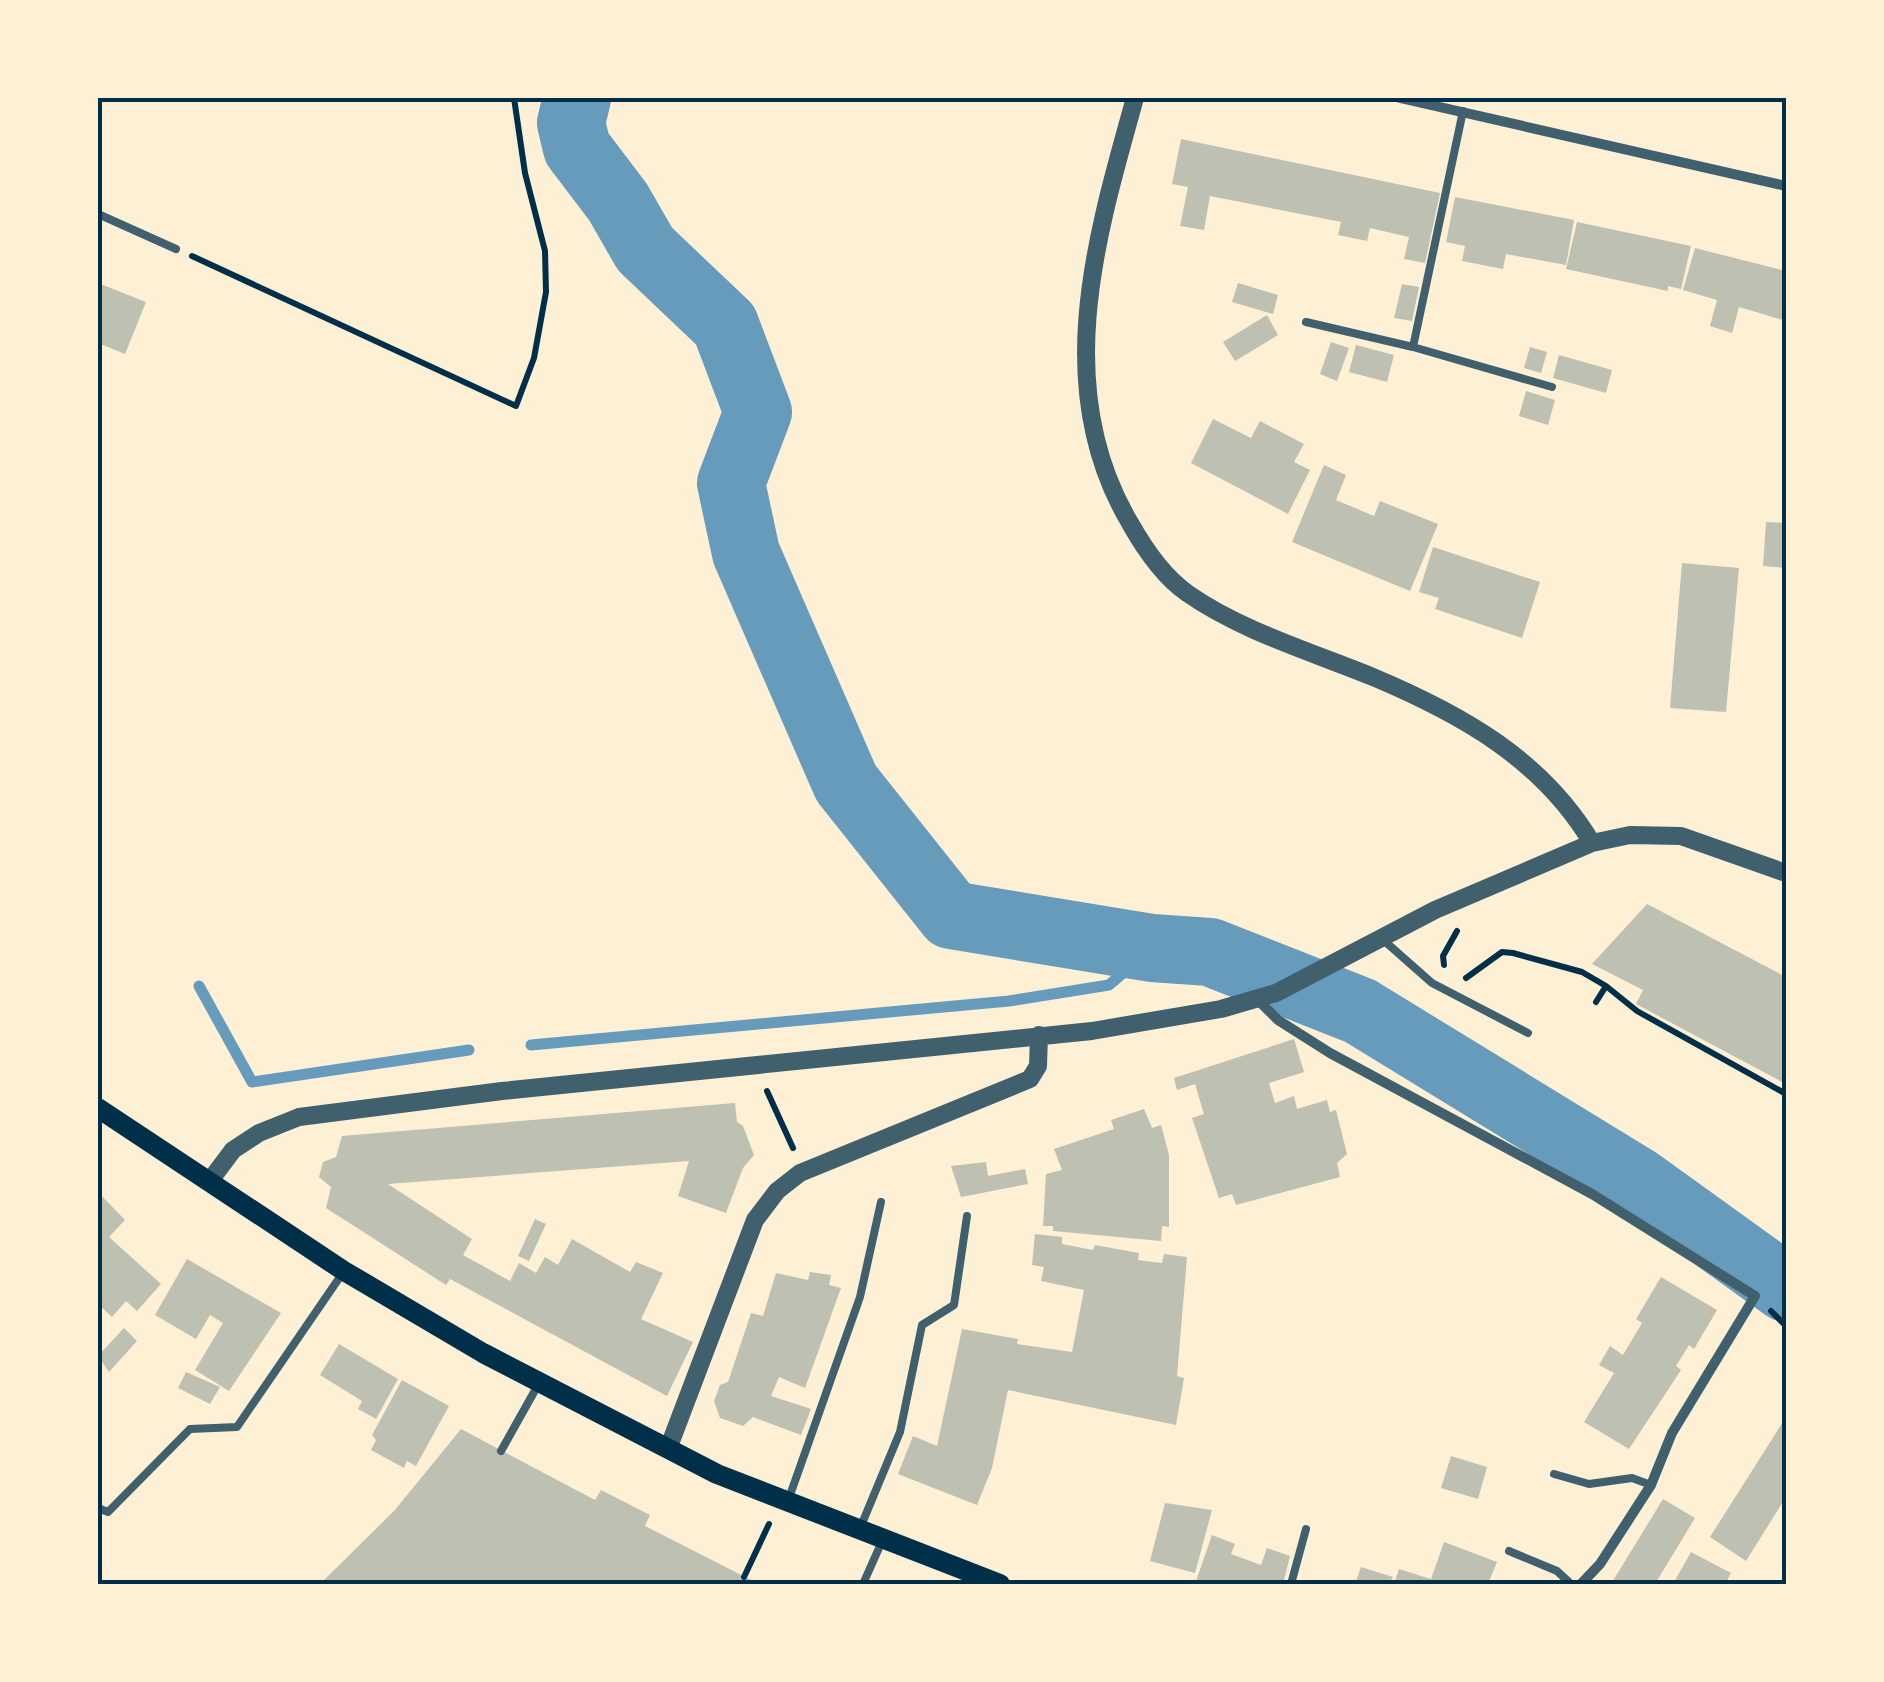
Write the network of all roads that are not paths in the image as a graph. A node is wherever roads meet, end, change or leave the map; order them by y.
1 (1135, 98) edge
2 (1400, 98) edge
3 (1463, 110) junction
4 (1786, 186) edge
5 (98, 214) edge
6 (176, 249) road end
7 (1306, 322) dead end
8 (1413, 347) junction
9 (1552, 387) dead end
10 (1592, 843) junction
11 (1786, 874) edge
12 (1381, 938) junction
13 (1257, 998) junction
14 (1528, 1033) dead end
15 (1039, 1034) junction
16 (98, 1108) edge
17 (209, 1182) junction
18 (881, 1202) dead end
19 (966, 1216) dead end
20 (344, 1271) junction
21 (540, 1382) junction
22 (668, 1449) junction
23 (501, 1451) dead end
24 (1554, 1474) dead end
25 (1651, 1485) junction
26 (784, 1500) junction
27 (98, 1508) edge
28 (1306, 1529) dead end
29 (860, 1530) junction
30 (883, 1539) junction
31 (1510, 1551) dead end
32 (863, 1584) edge
33 (1000, 1584) edge
34 (1291, 1584) edge
35 (1572, 1584) edge
36 (1581, 1584) edge

1 - 10 street
2 - 3 street
3 - 4 street
3 - 8 lane
5 - 6 lane
7 - 8 lane
8 - 9 lane
10 - 11 street
10 - 12 street
12 - 13 street
12 - 14 lane
13 - 15 street
13 - 25 street
15 - 17 street
15 - 22 street
16 - 17 main road
17 - 20 main road
18 - 26 lane
19 - 29 lane
20 - 21 main road
20 - 27 lane
21 - 22 main road
21 - 23 lane
22 - 26 main road
24 - 25 lane
25 - 36 street
26 - 29 main road
28 - 34 lane
29 - 30 main road
30 - 32 lane
30 - 33 main road
31 - 35 lane

